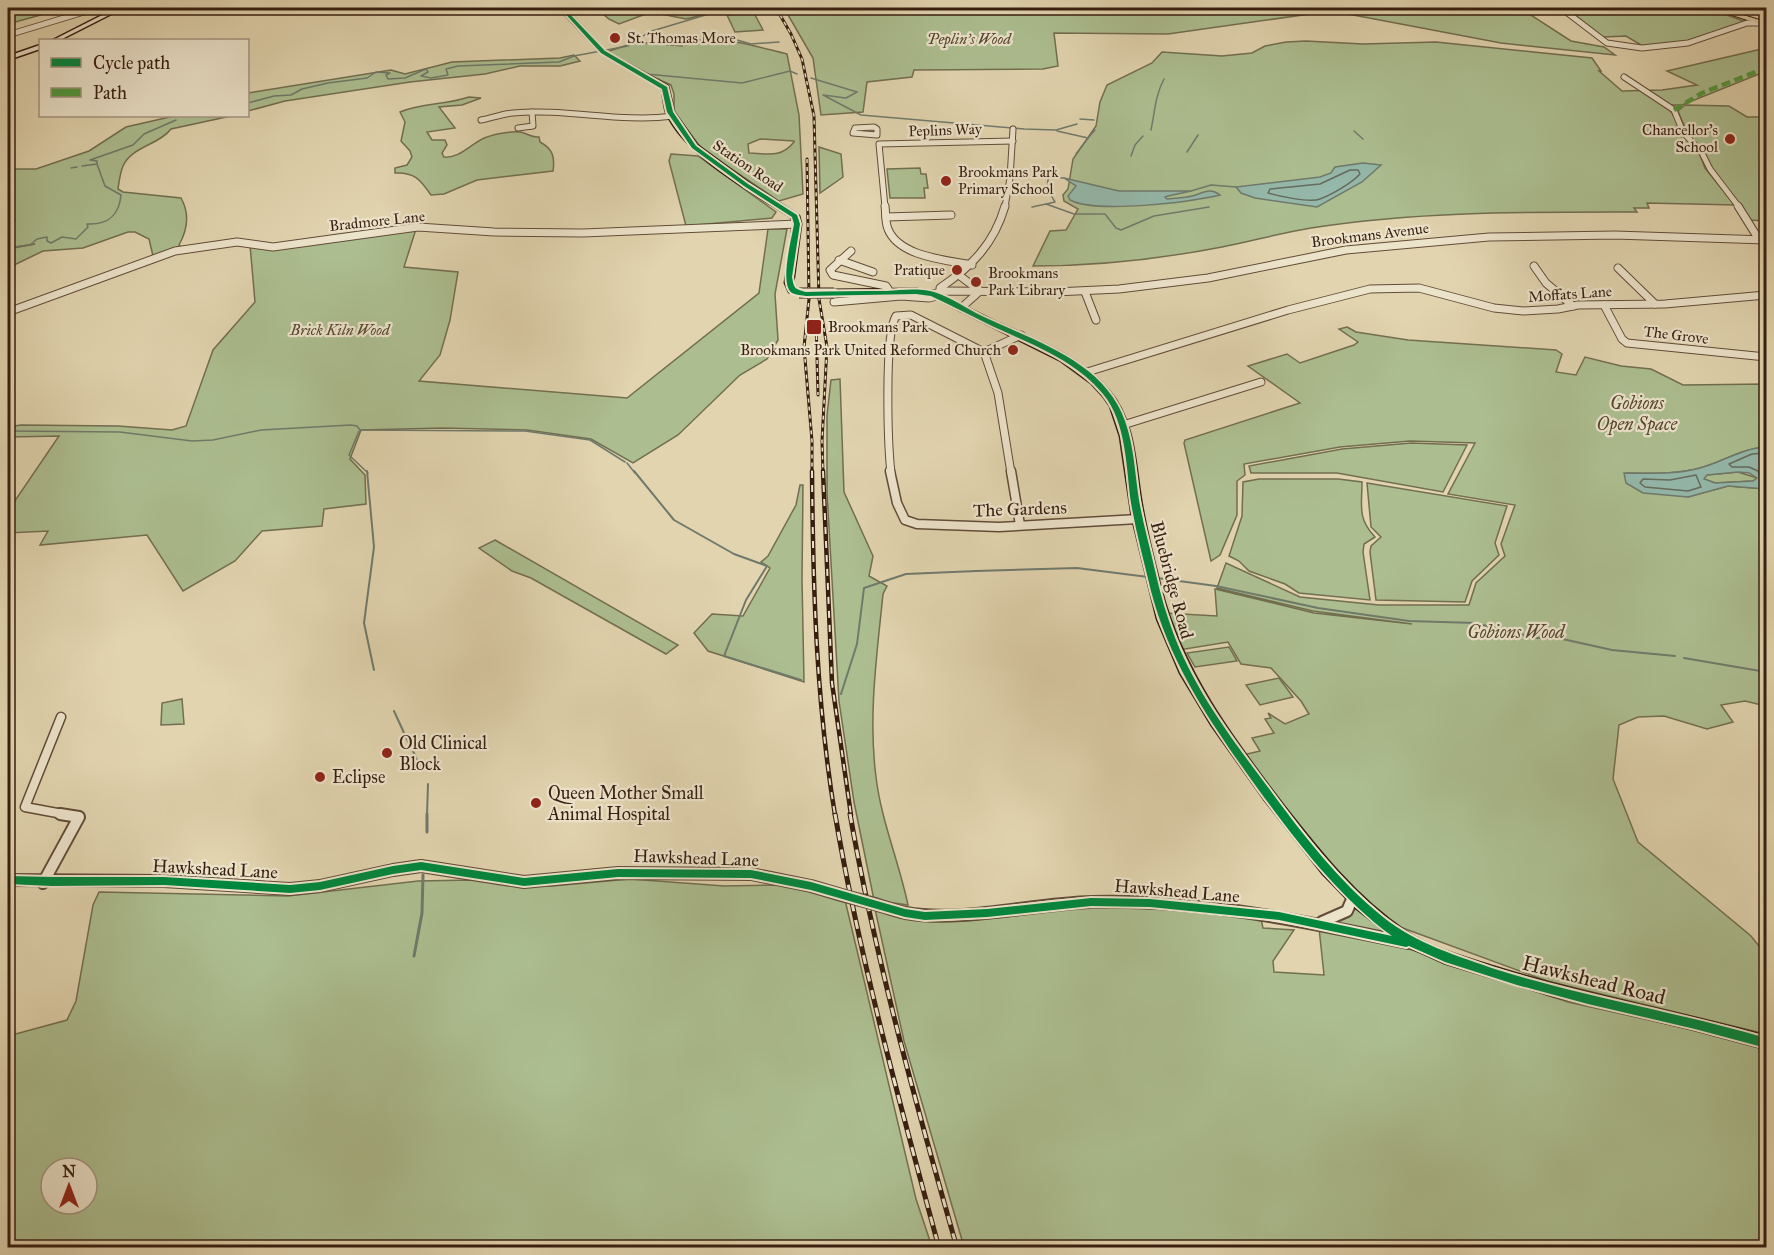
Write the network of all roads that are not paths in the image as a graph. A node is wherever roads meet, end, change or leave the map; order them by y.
1 (120, 8) edge
2 (562, 8) edge
3 (1561, 8) edge
4 (1714, 8) edge
5 (109, 12) junction
6 (1750, 20) junction
7 (1765, 23) edge
8 (8, 35) edge
9 (58, 39) edge
10 (39, 47) edge
11 (8, 58) edge
12 (1624, 77) dead end
13 (532, 112) junction
14 (673, 116) junction
15 (481, 120) dead end
16 (518, 128) dead end
17 (1013, 129) dead end
18 (877, 135) dead end
19 (1013, 141) junction
20 (879, 144) junction
21 (951, 215) dead end
22 (886, 217) junction
23 (797, 224) junction
24 (1758, 238) junction
25 (1767, 240) edge
26 (851, 251) dead end
27 (839, 260) junction
28 (972, 266) junction
29 (1534, 266) dead end
30 (1618, 268) dead end
31 (873, 272) dead end
32 (960, 276) junction
33 (1378, 289) junction
34 (980, 291) junction
35 (890, 292) junction
36 (1085, 292) junction
37 (902, 294) junction
38 (937, 294) junction
39 (1767, 295) edge
40 (1383, 296) dead end
41 (834, 298) junction
42 (1655, 304) junction
43 (1604, 305) junction
44 (1573, 306) junction
45 (961, 308) junction
46 (8, 312) edge
47 (1096, 320) dead end
48 (1022, 335) junction
49 (984, 352) junction
50 (1767, 357) edge
51 (1084, 373) junction
52 (1261, 382) dead end
53 (1123, 425) junction
54 (1138, 519) junction
55 (1020, 525) junction
56 (61, 717) dead end
57 (8, 880) edge
58 (43, 883) junction
59 (1353, 897) junction
60 (1318, 923) junction
61 (1414, 944) junction
62 (1767, 1043) edge

1 - 5 street
2 - 14 street, Station Road
3 - 6 street
4 - 6 main road
5 - 8 street
5 - 9 street
6 - 7 main road
10 - 11 street
12 - 24 street
13 - 14 street
13 - 15 street
13 - 16 street
14 - 23 street, Station Road
17 - 19 street
18 - 20 street
19 - 20 street, Peplins Way
19 - 28 street
20 - 22 street
21 - 22 street
22 - 28 street
23 - 41 street, bridge
23 - 46 street, Bradmore Lane
24 - 25 street, Brookmans Avenue
24 - 36 street, Brookmans Avenue
26 - 27 street
27 - 31 street
27 - 35 street
28 - 32 street
29 - 44 street
30 - 42 street
32 - 34 street
32 - 38 street
33 - 40 street
33 - 44 street, Moffats Lane
33 - 51 street, Moffats Lane
34 - 36 street, Brookmans Avenue
34 - 38 street, Brookmans Avenue
34 - 45 street
35 - 37 street
35 - 41 street
36 - 47 street
37 - 38 street
37 - 41 street
38 - 45 street, Bluebridge Road
39 - 42 street, Moffats Lane
42 - 43 street, Moffats Lane
43 - 44 street, Moffats Lane
43 - 50 street, The Grove
45 - 48 street, Bluebridge Road
48 - 49 street
48 - 51 street, Bluebridge Road
49 - 55 street
49 - 55 street, The Gardens
51 - 53 street, Bluebridge Road
52 - 53 street
53 - 54 street, Bluebridge Road
54 - 55 street, The Gardens
54 - 59 street, Bluebridge Road
56 - 58 street
57 - 58 street, Hawkshead Lane
58 - 60 street, Hawkshead Lane, bridge
59 - 60 street
59 - 61 street, Bluebridge Road
60 - 61 street, Hawkshead Lane
61 - 62 street, Hawkshead Road

